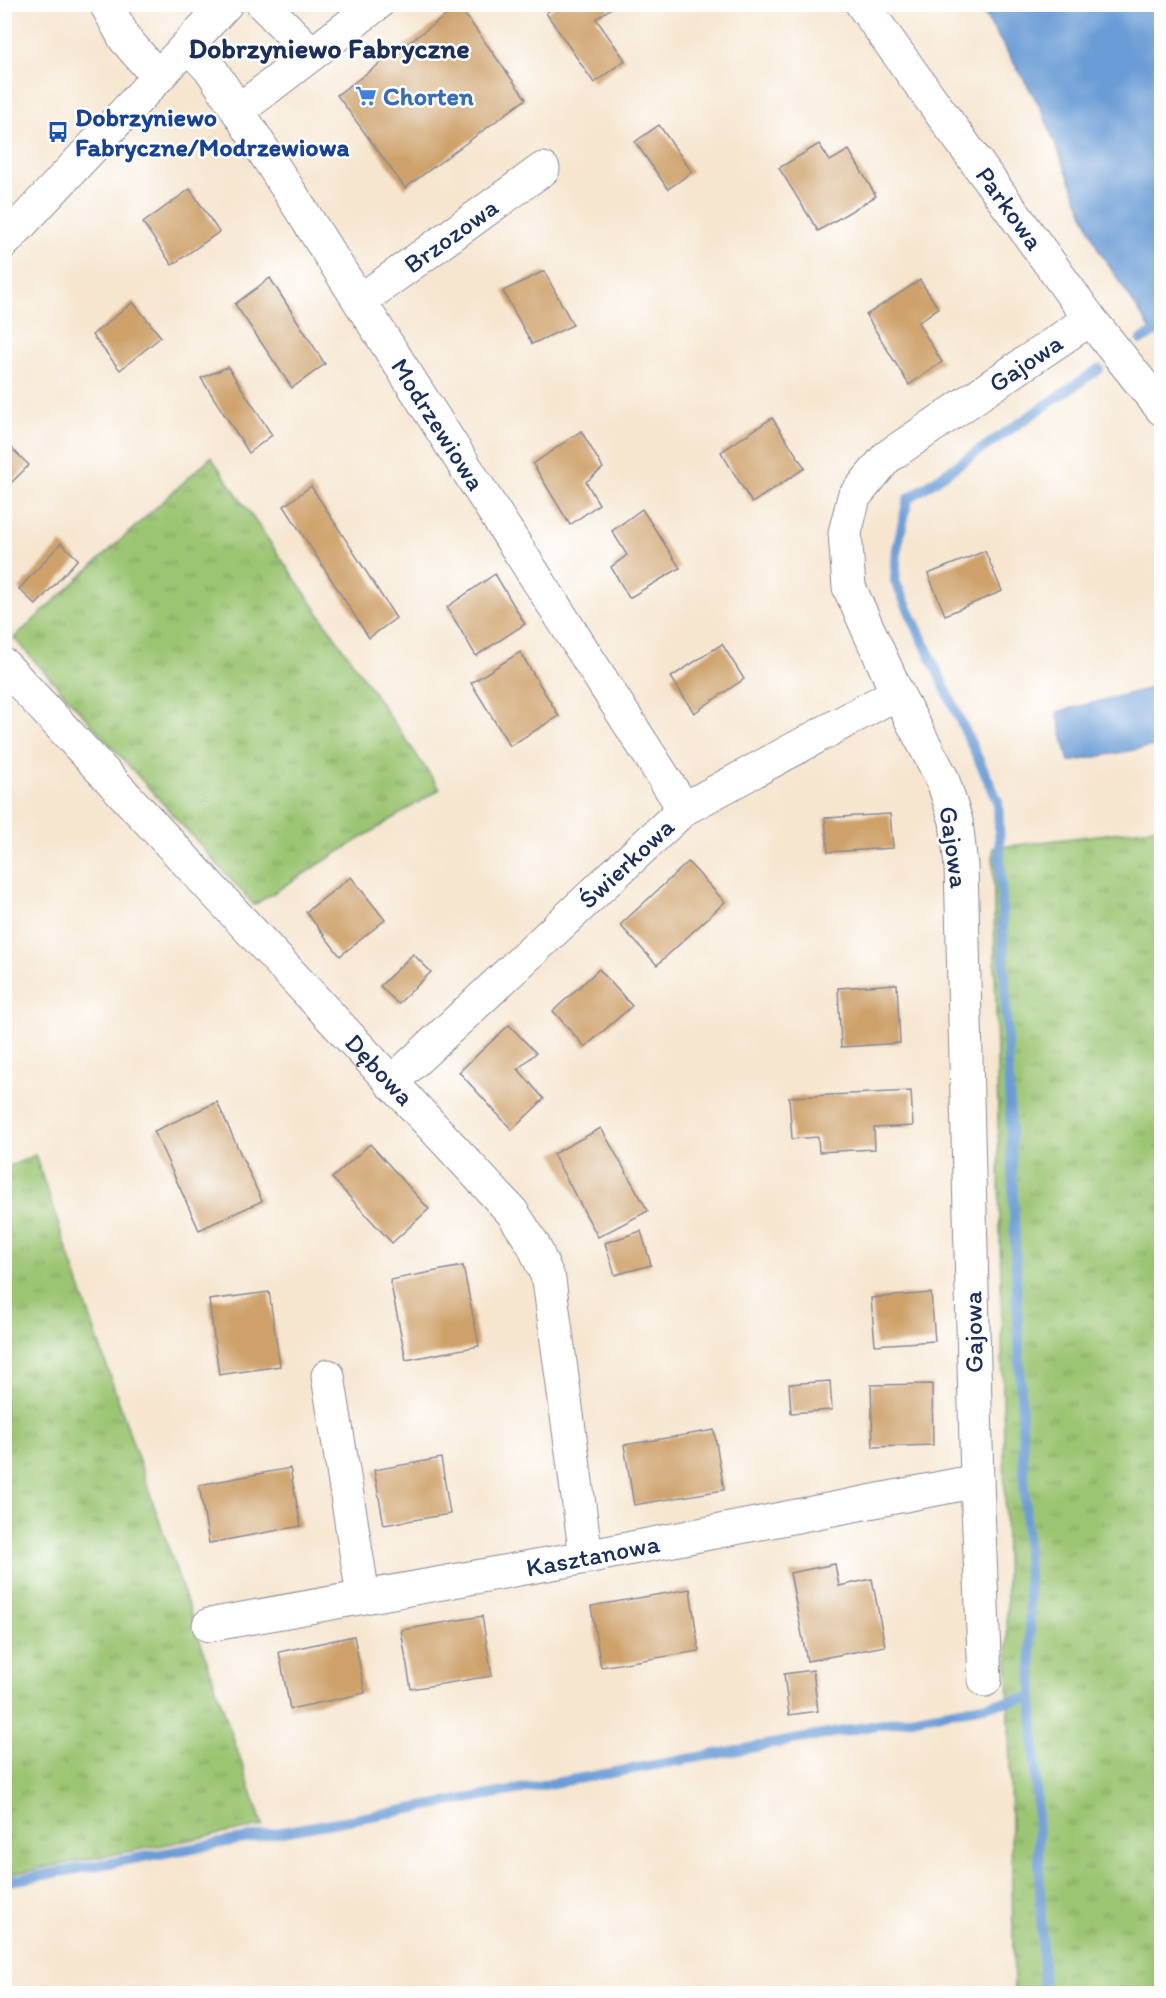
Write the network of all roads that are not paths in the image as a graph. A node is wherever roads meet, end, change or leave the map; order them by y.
1 (106, 4) edge
2 (226, 4) edge
3 (263, 4) edge
4 (376, 4) edge
5 (862, 4) edge
6 (188, 46) junction
7 (312, 54) junction
8 (158, 77) junction
9 (238, 111) junction
10 (543, 169) dead end
11 (4, 242) edge
12 (360, 301) junction
13 (1090, 319) junction
14 (1161, 409) edge
15 (4, 665) edge
16 (897, 693) junction
17 (684, 809) junction
18 (391, 1083) junction
19 (328, 1376) dead end
20 (977, 1481) junction
21 (586, 1557) junction
22 (363, 1596) junction
23 (208, 1625) dead end
24 (985, 1680) dead end

1 - 8 street
2 - 6 street
3 - 7 street
4 - 7 street
5 - 13 street, Parkowa
6 - 8 street
6 - 9 street, Modrzewiowa
7 - 9 street
8 - 11 street
9 - 12 street, Modrzewiowa
10 - 12 street, Brzozowa
12 - 17 street, Modrzewiowa
13 - 14 street, Parkowa
13 - 16 street, Gajowa
15 - 18 street, Dębowa
16 - 17 street, Świerkowa
16 - 20 street, Gajowa
17 - 18 street, Świerkowa
18 - 21 street, Dębowa
19 - 22 street
20 - 21 street, Kasztanowa
20 - 24 street, Gajowa
21 - 22 street, Kasztanowa
22 - 23 street, Kasztanowa

